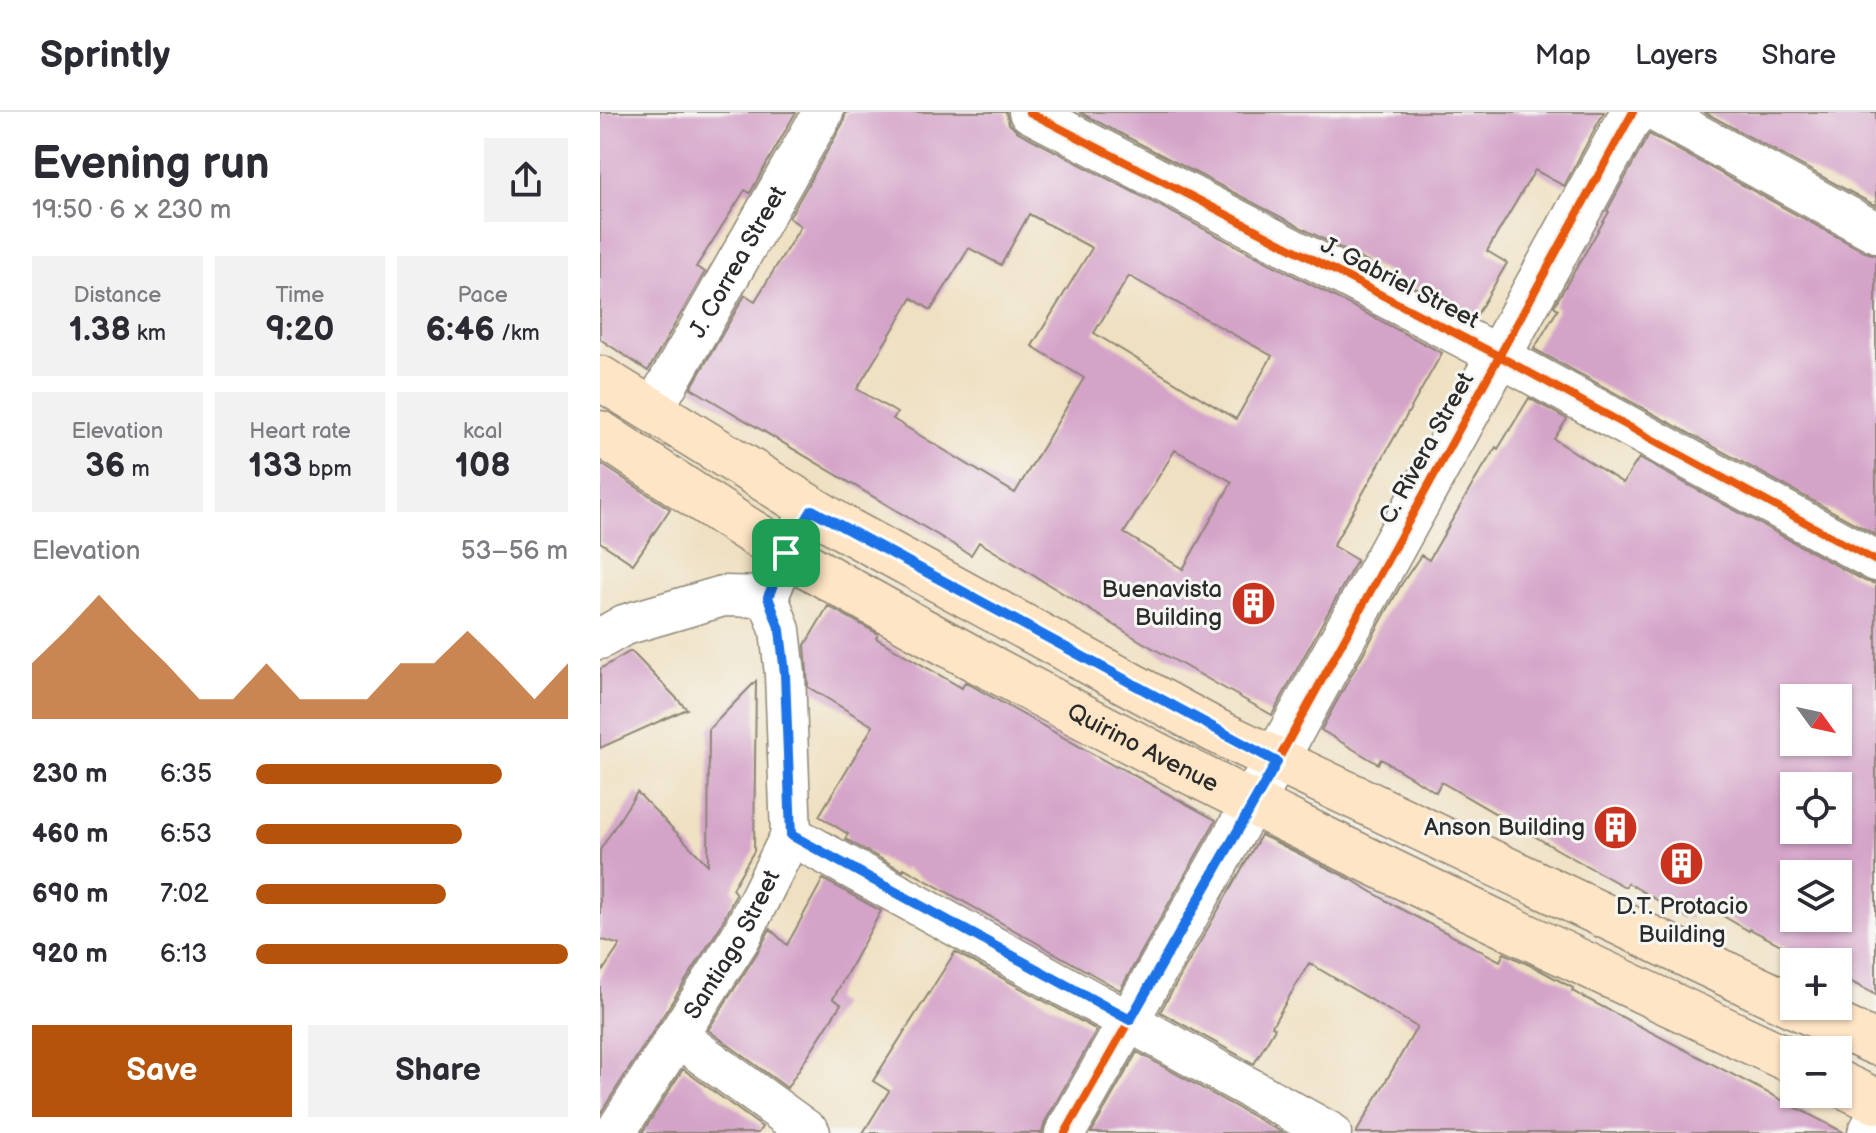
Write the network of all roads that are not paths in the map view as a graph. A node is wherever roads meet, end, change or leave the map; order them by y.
1 (823, 112) edge
2 (1029, 112) edge
3 (1633, 112) edge
4 (1656, 112) edge
5 (1876, 232) edge
6 (1499, 356) junction
7 (600, 378) edge
8 (652, 411) junction
9 (600, 433) edge
10 (812, 510) junction
11 (786, 553) junction
12 (1876, 561) edge
13 (768, 597) junction
14 (600, 639) edge
15 (1277, 762) junction
16 (1252, 803) junction
17 (791, 835) junction
18 (1780, 999) edge
19 (1130, 1020) junction
20 (1825, 1020) edge
21 (677, 1036) junction
22 (1876, 1043) edge
23 (1780, 1055) edge
24 (1852, 1090) edge
25 (1876, 1101) edge
26 (1876, 1118) edge
27 (615, 1133) edge
28 (810, 1133) edge
29 (1065, 1133) edge
30 (1331, 1133) edge
31 (1868, 1133) edge

1 - 8 street, J. Correa Street
2 - 6 street, J. Gabriel Street
3 - 6 street, C. Rivera Street
4 - 5 street
6 - 12 street, J. Gabriel Street
6 - 15 street, C. Rivera Street
7 - 8 main road, Quirino Avenue
8 - 10 main road, Quirino Avenue
9 - 11 main road, Quirino Avenue
10 - 11 street
10 - 15 main road, Quirino Avenue
11 - 13 street
11 - 16 main road, Quirino Avenue
13 - 14 street
13 - 17 street, Santiago Street
15 - 16 street, C. Rivera Street
15 - 18 main road, Quirino Avenue
16 - 19 street
16 - 23 main road, Quirino Avenue
17 - 19 street
17 - 21 street, Santiago Street
19 - 29 street
19 - 30 street
20 - 22 main road, Quirino Avenue
21 - 27 street, Santiago Street
21 - 28 street
24 - 25 main road
26 - 31 street

